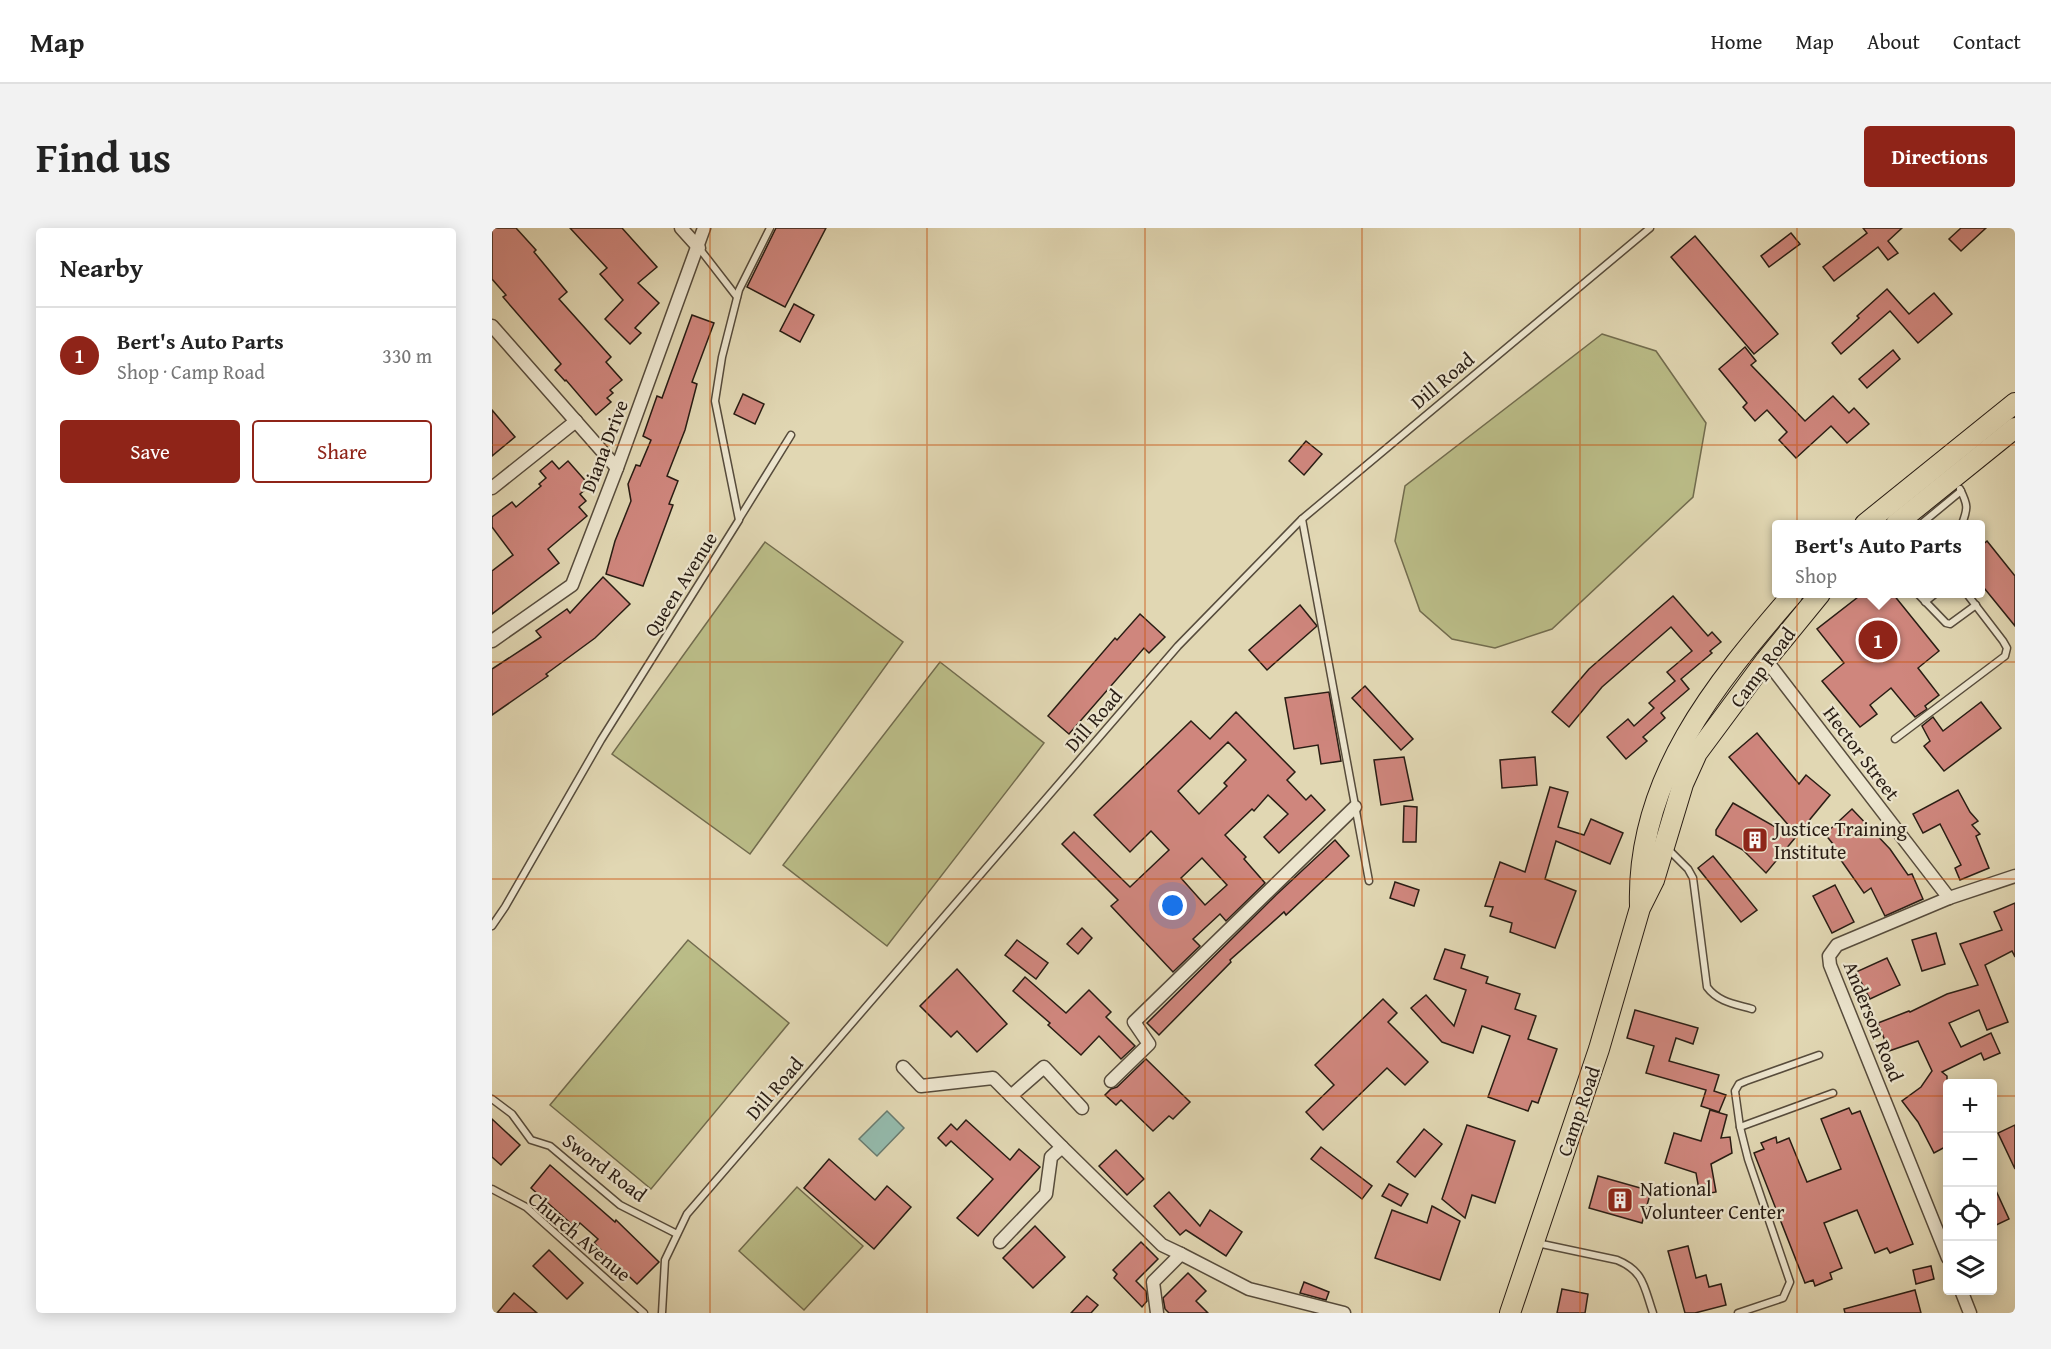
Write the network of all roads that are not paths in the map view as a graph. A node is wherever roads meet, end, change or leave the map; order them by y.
1 (681, 228) edge
2 (704, 228) edge
3 (770, 228) edge
4 (1650, 228) edge
5 (699, 248) junction
6 (737, 297) junction
7 (492, 326) edge
8 (2012, 417) edge
9 (576, 421) junction
10 (791, 435) dead end
11 (617, 468) junction
12 (1958, 484) junction
13 (492, 488) edge
14 (1302, 519) junction
15 (739, 520) junction
16 (1872, 520) edge
17 (1904, 520) edge
18 (1926, 520) edge
19 (1964, 520) edge
20 (1790, 598) edge
21 (1817, 598) edge
22 (1922, 598) edge
23 (1930, 598) edge
24 (1970, 598) edge
25 (1925, 602) junction
26 (1976, 605) junction
27 (492, 641) edge
28 (1766, 660) junction
29 (1894, 739) dead end
30 (1355, 807) junction
31 (1664, 846) junction
32 (2015, 876) edge
33 (1369, 881) dead end
34 (1949, 898) junction
35 (1640, 908) junction
36 (492, 926) edge
37 (1752, 1009) dead end
38 (1819, 1055) dead end
39 (903, 1067) dead end
40 (1111, 1081) dead end
41 (1833, 1093) dead end
42 (1011, 1096) junction
43 (492, 1099) edge
44 (1082, 1108) dead end
45 (1740, 1127) junction
46 (1062, 1147) junction
47 (492, 1189) edge
48 (677, 1234) junction
49 (1000, 1242) dead end
50 (1534, 1242) junction
51 (1943, 1248) edge
52 (1181, 1254) junction
53 (1963, 1295) edge
54 (644, 1313) edge
55 (662, 1313) edge
56 (1157, 1313) edge
57 (1344, 1313) edge
58 (1510, 1313) edge
59 (1653, 1313) edge
60 (1738, 1313) edge
61 (1970, 1313) edge

1 - 5 street
2 - 5 street, Diana Drive
3 - 6 lane, Queen Avenue
4 - 14 lane, Dill Road
5 - 6 lane
5 - 11 street, Diana Drive
6 - 15 lane, Queen Avenue
7 - 9 street
8 - 12 main road
8 - 16 main road
9 - 11 street
9 - 13 street
10 - 15 lane
11 - 27 street, Diana Drive
12 - 17 main road
12 - 18 lane
12 - 19 lane
14 - 30 lane
14 - 48 lane, Dill Road
15 - 36 lane, Queen Avenue
20 - 35 main road, Camp Road
21 - 28 main road, Camp Road
22 - 25 lane
23 - 25 lane
24 - 26 lane
25 - 26 lane
26 - 29 lane
28 - 31 main road, Camp Road
28 - 34 street, Hector Street
30 - 33 lane
30 - 40 street
31 - 35 main road, Camp Road
31 - 37 lane
32 - 34 street, Anderson Road
34 - 51 street, Anderson Road
35 - 50 main road, Camp Road
38 - 45 lane
39 - 42 street
41 - 45 lane
42 - 44 street
42 - 46 street
43 - 48 lane, Sword Road
45 - 60 lane
46 - 49 street
46 - 52 street
47 - 54 lane, Church Avenue
48 - 55 lane, Dill Road
50 - 58 main road, Camp Road
50 - 59 lane
52 - 56 street
52 - 57 street
53 - 61 street

